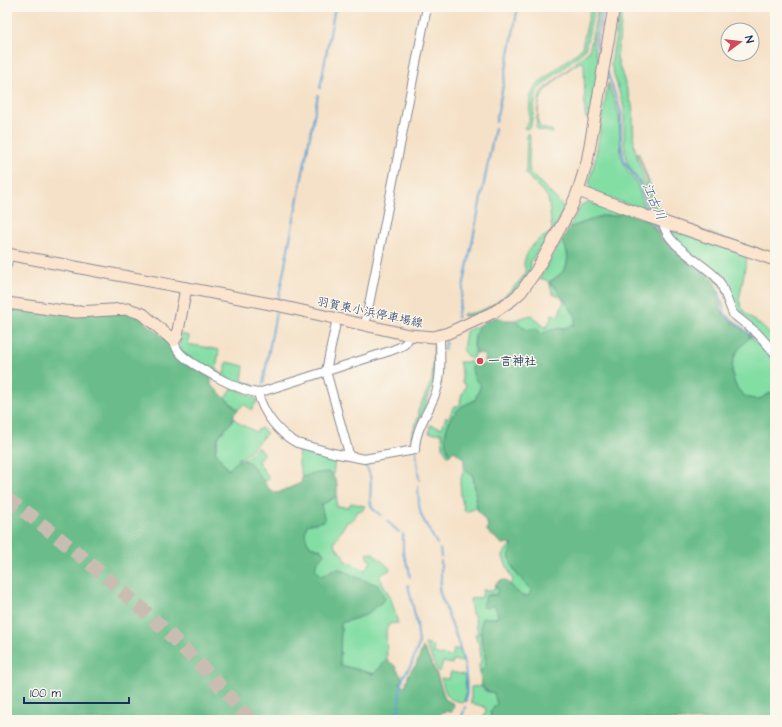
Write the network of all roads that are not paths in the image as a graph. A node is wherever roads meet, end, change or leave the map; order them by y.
1 (427, 7) edge
2 (614, 7) edge
3 (578, 191) junction
4 (654, 218) junction
5 (8, 258) edge
6 (775, 260) edge
7 (186, 288) junction
8 (7, 303) edge
9 (337, 318) junction
10 (365, 325) junction
11 (409, 335) junction
12 (440, 336) junction
13 (174, 342) junction
14 (775, 353) edge
15 (326, 371) junction
16 (258, 393) junction
17 (348, 456) junction

1 - 10 street
2 - 3 main road, 羽賀東小浜停車場線
3 - 4 main road
3 - 12 main road, 羽賀東小浜停車場線
4 - 6 main road
4 - 14 street
5 - 7 main road, 羽賀東小浜停車場線
7 - 9 main road, 羽賀東小浜停車場線
7 - 13 main road
8 - 13 main road
9 - 10 main road, 羽賀東小浜停車場線
9 - 15 street
10 - 11 main road, 羽賀東小浜停車場線
11 - 12 main road, 羽賀東小浜停車場線
11 - 15 street
12 - 17 street
13 - 16 street
15 - 16 street
15 - 17 street
16 - 17 street

